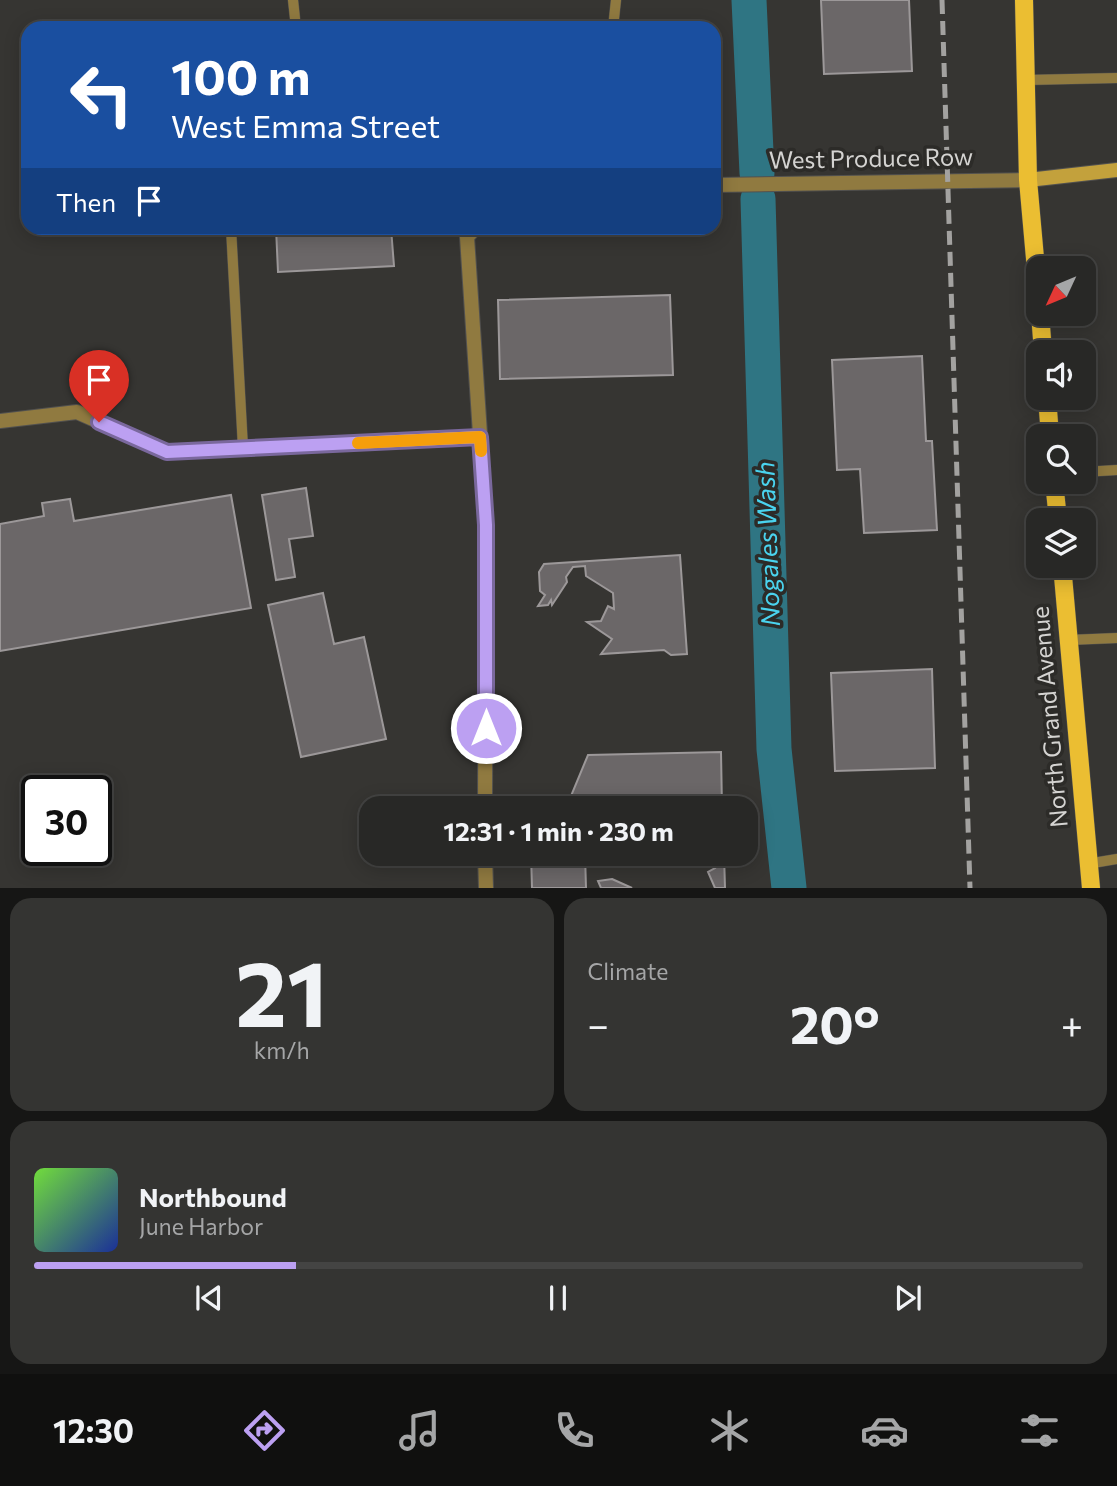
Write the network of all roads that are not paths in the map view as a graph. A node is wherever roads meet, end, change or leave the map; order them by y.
1 (293, 0) edge
2 (616, 0) edge
3 (1024, 0) edge
4 (295, 21) edge
5 (614, 21) edge
6 (1117, 78) edge
7 (1026, 80) junction
8 (1117, 170) edge
9 (1028, 180) junction
10 (721, 185) edge
11 (231, 235) edge
12 (469, 235) edge
13 (1035, 256) edge
14 (0, 421) edge
15 (480, 437) junction
16 (243, 448) junction
17 (1117, 470) edge
18 (1096, 471) edge
19 (1063, 578) edge
20 (1117, 638) edge
21 (1069, 639) junction
22 (485, 796) edge
23 (1117, 859) edge
24 (1087, 864) junction
25 (485, 866) edge
26 (486, 887) edge
27 (1088, 887) edge

1 - 4 lane
2 - 5 lane
3 - 7 main road
6 - 7 lane
7 - 9 main road
8 - 9 street
9 - 10 street, West Produce Row
9 - 13 main road
11 - 16 lane
12 - 15 street
14 - 16 street
15 - 16 street
15 - 22 street
17 - 18 lane
19 - 21 main road, North Grand Avenue
20 - 21 lane
21 - 24 main road, North Grand Avenue
23 - 24 lane
24 - 27 main road, North Grand Avenue
25 - 26 street

